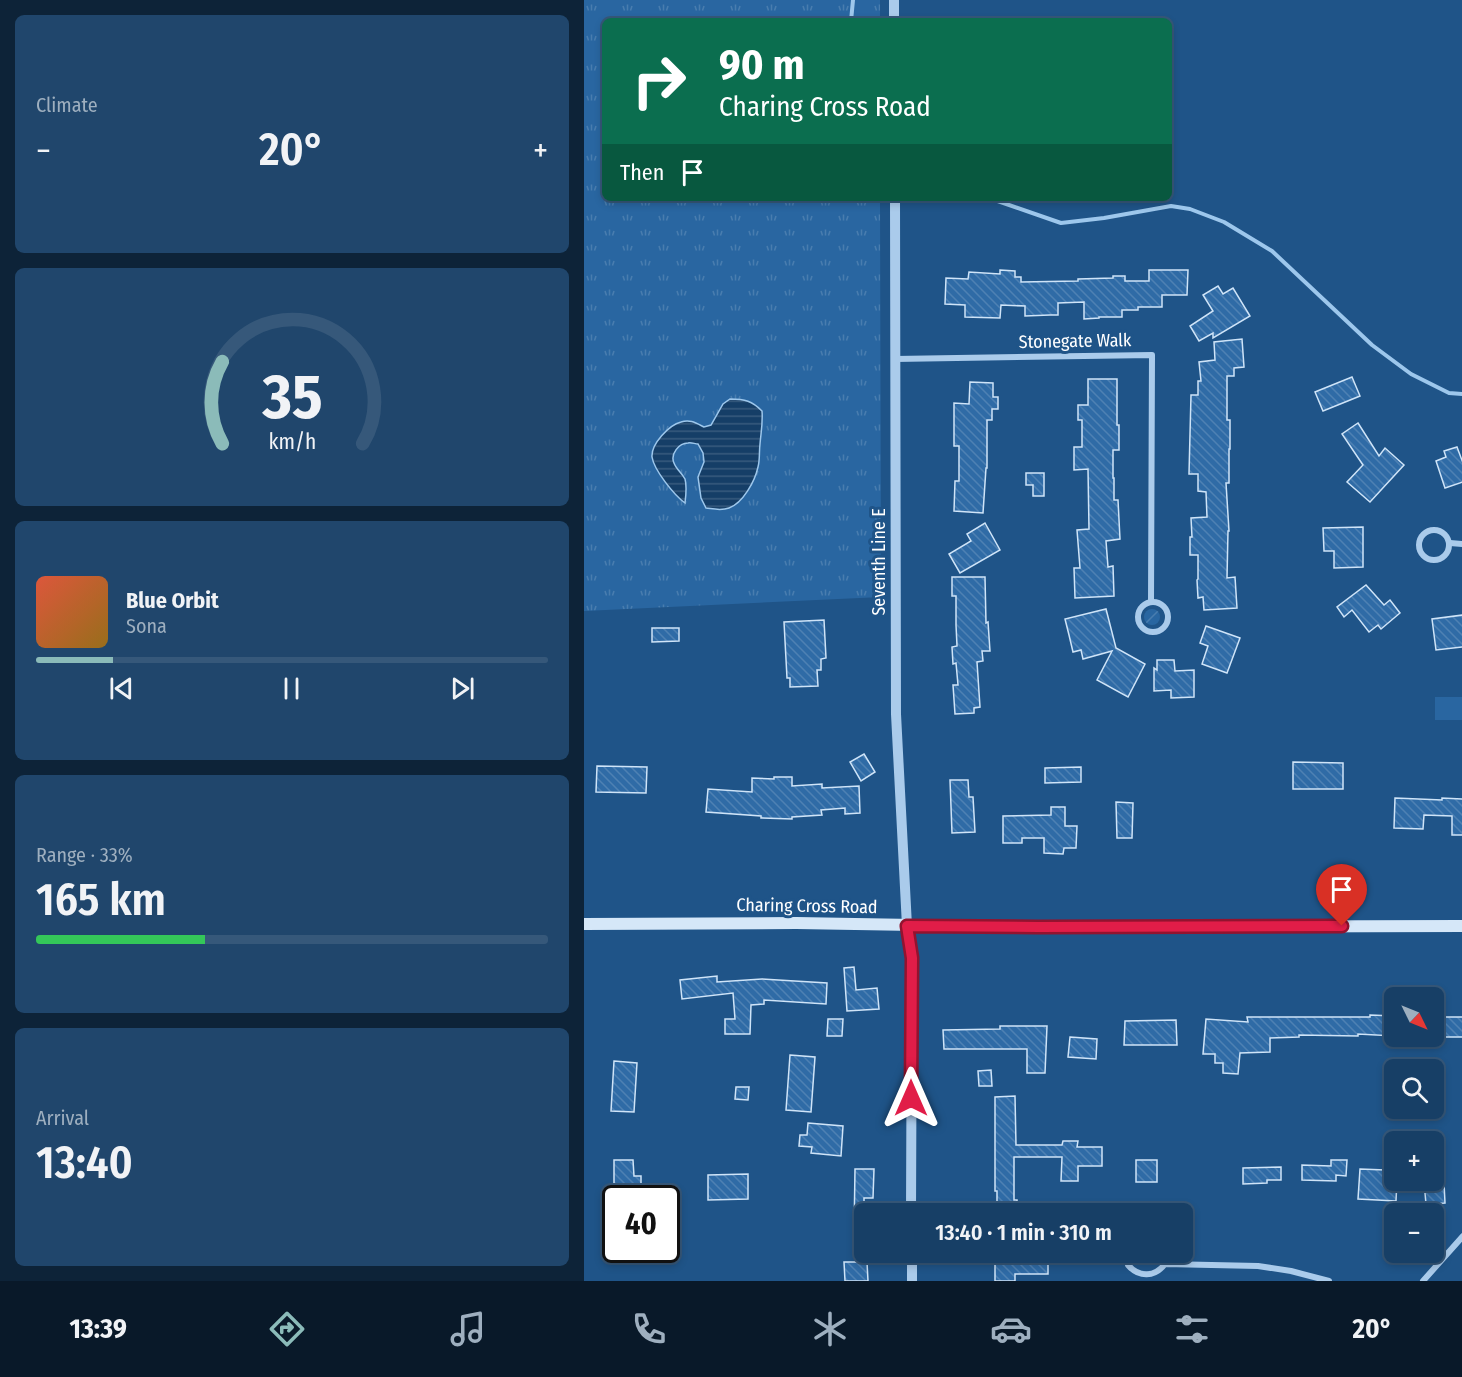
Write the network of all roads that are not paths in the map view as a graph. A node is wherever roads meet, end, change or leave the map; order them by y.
1 (894, 0) edge
2 (894, 18) edge
3 (895, 201) edge
4 (895, 359) junction
5 (1450, 543) junction
6 (1463, 544) edge
7 (1151, 602) junction
8 (584, 924) edge
9 (907, 926) junction
10 (1463, 926) edge
11 (911, 1203) edge
12 (1463, 1236) edge
13 (912, 1263) edge
14 (1165, 1264) junction
15 (912, 1281) edge
16 (1329, 1281) edge
17 (1423, 1281) edge

1 - 2 street
3 - 4 street, Seventh Line E
4 - 7 street, Stonegate Walk
4 - 9 street, Seventh Line E
5 - 5 street
5 - 6 street
7 - 7 street, Stonegate Walk
8 - 9 main road, Charing Cross Road
9 - 10 main road, Charing Cross Road
9 - 11 street, Seventh Line E
12 - 17 street
13 - 15 street
14 - 14 street
14 - 16 street

